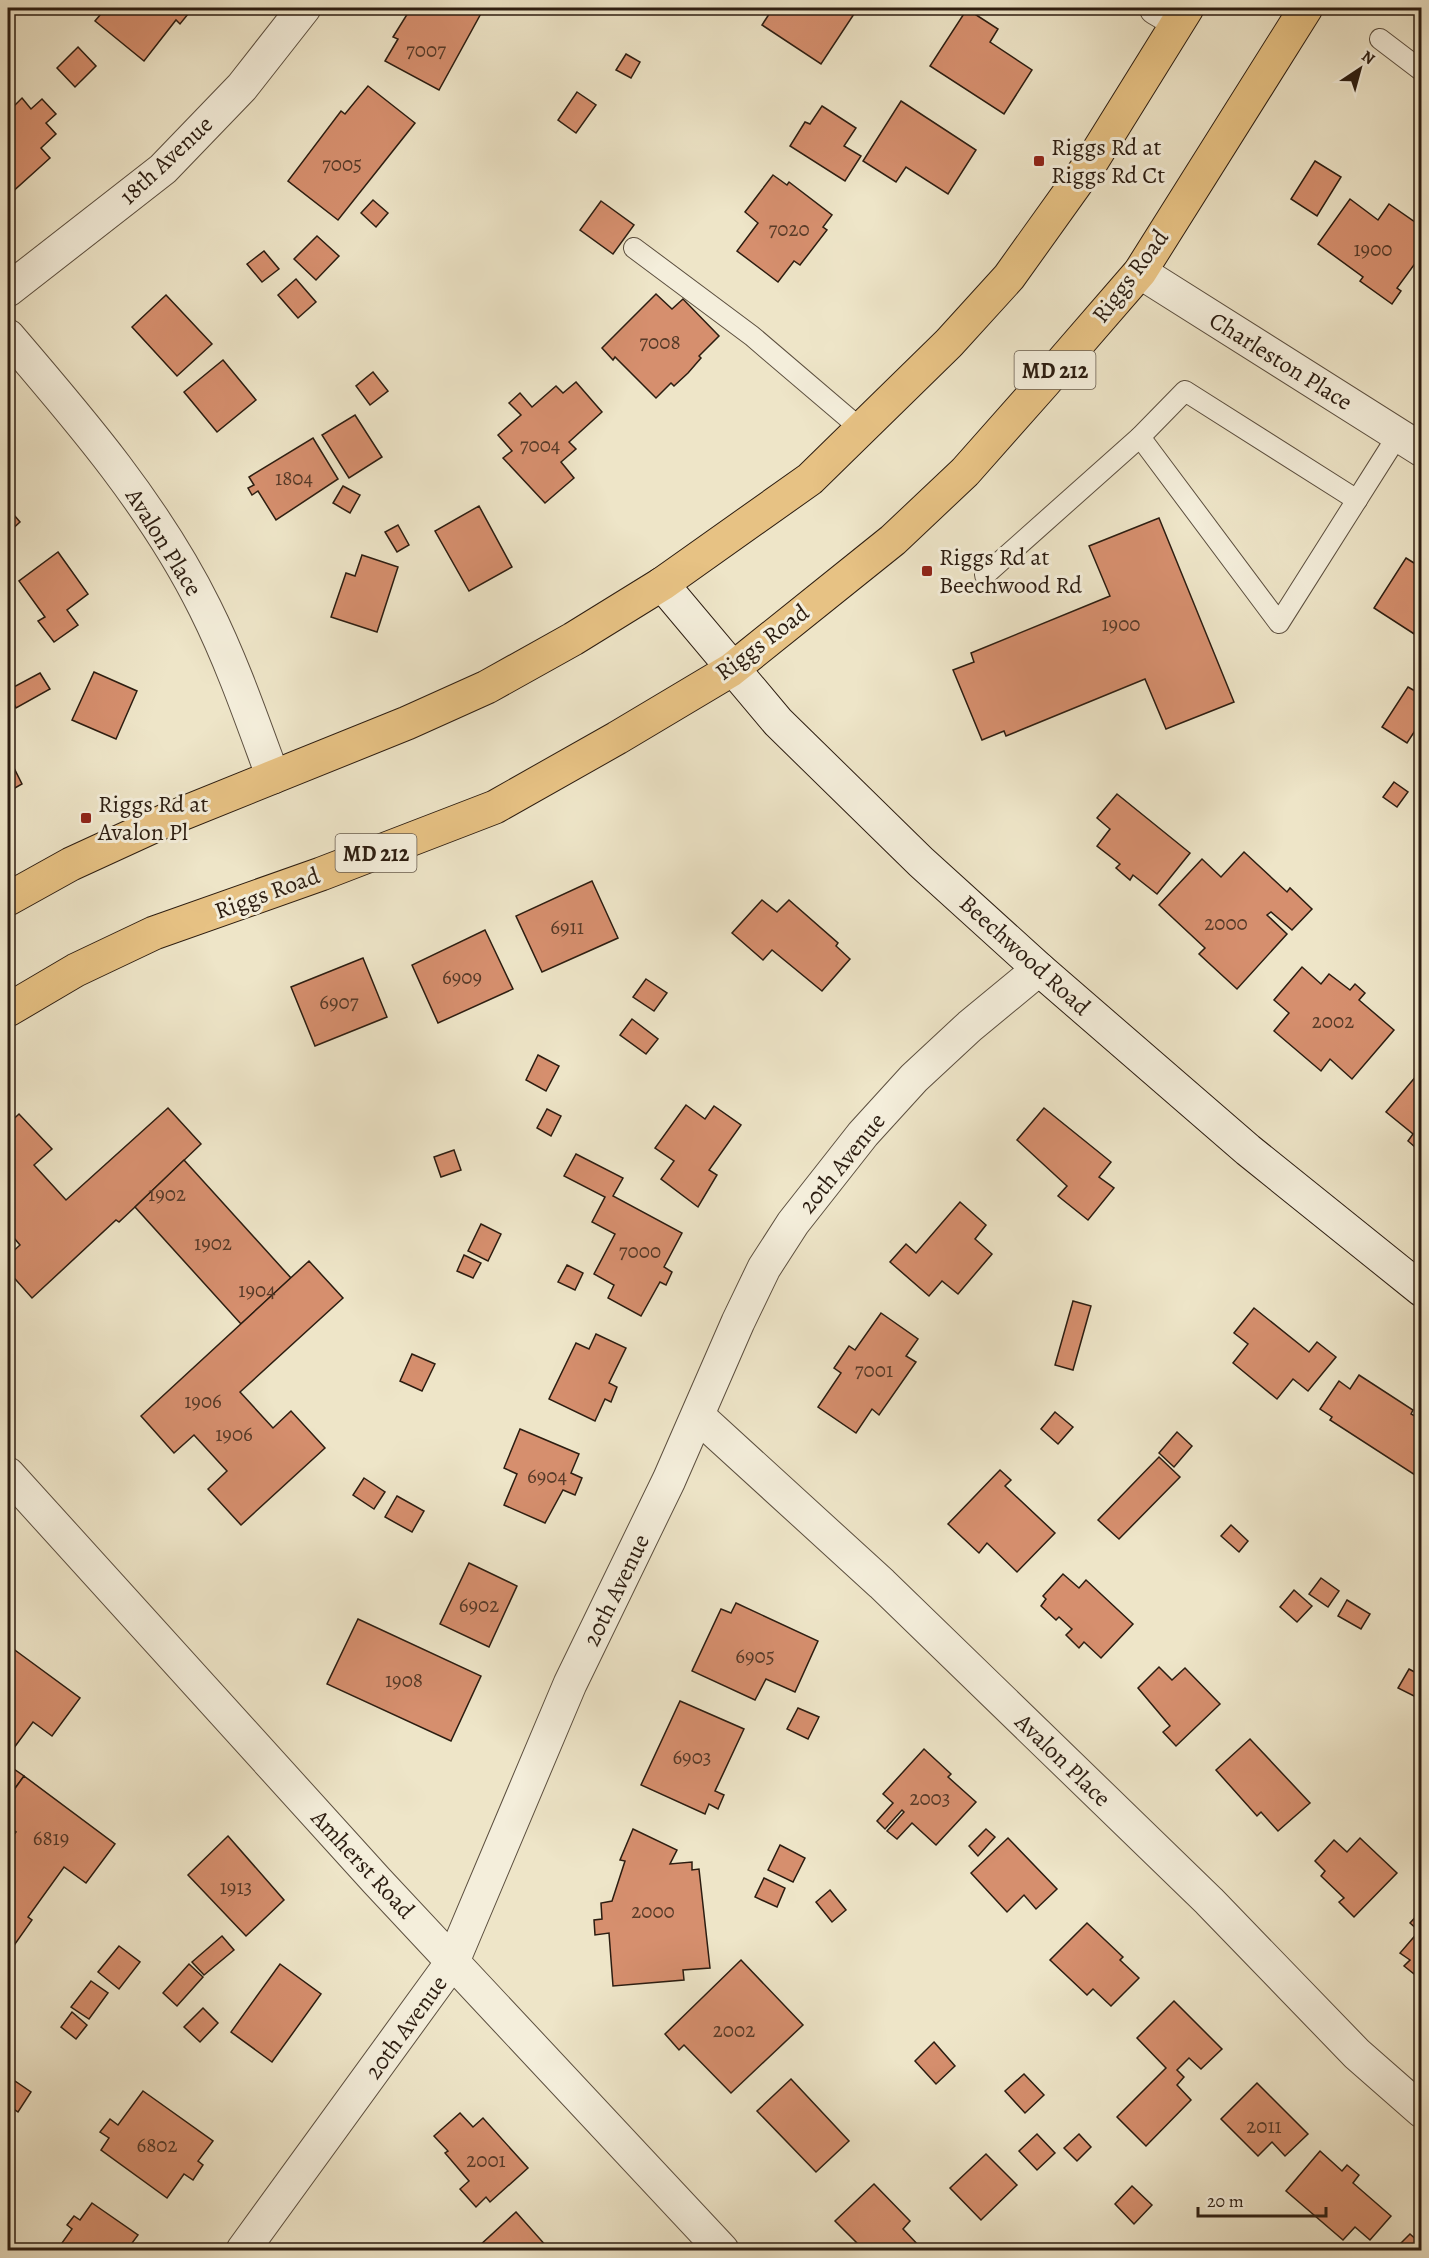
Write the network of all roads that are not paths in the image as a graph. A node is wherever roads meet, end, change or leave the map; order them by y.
1 (304, 8) edge
2 (1306, 8) edge
3 (1174, 12) edge
4 (1380, 39) dead end
5 (1422, 71) edge
6 (634, 248) dead end
7 (1140, 272) junction
8 (8, 290) edge
9 (8, 336) edge
10 (861, 429) junction
11 (1140, 437) junction
12 (1410, 443) edge
13 (1357, 500) junction
14 (985, 575) dead end
15 (662, 584) junction
16 (731, 670) junction
17 (273, 777) junction
18 (8, 899) edge
19 (1039, 969) junction
20 (8, 1010) edge
21 (1422, 1290) edge
22 (698, 1416) junction
23 (8, 1474) edge
24 (453, 1961) junction
25 (1422, 2111) edge
26 (243, 2250) edge
27 (722, 2250) edge

1 - 8 street, 18th Avenue
2 - 7 main road, Riggs Road / MD 212
3 - 10 main road
4 - 5 lane
6 - 10 lane
7 - 12 street, Charleston Place
7 - 16 main road, Riggs Road / MD 212
9 - 17 street, Avalon Place
10 - 15 main road
11 - 13 lane
11 - 13 lane
11 - 14 lane
12 - 13 lane
15 - 16 street, Beechwood Road
15 - 17 main road
16 - 19 street, Beechwood Road
16 - 20 main road, Riggs Road / MD 212
17 - 18 main road
19 - 21 street, Beechwood Road
19 - 22 street, 20th Avenue
22 - 24 street, 20th Avenue
22 - 25 street, Avalon Place
23 - 24 street, Amherst Road
24 - 26 street, 20th Avenue
24 - 27 street, Amherst Road

